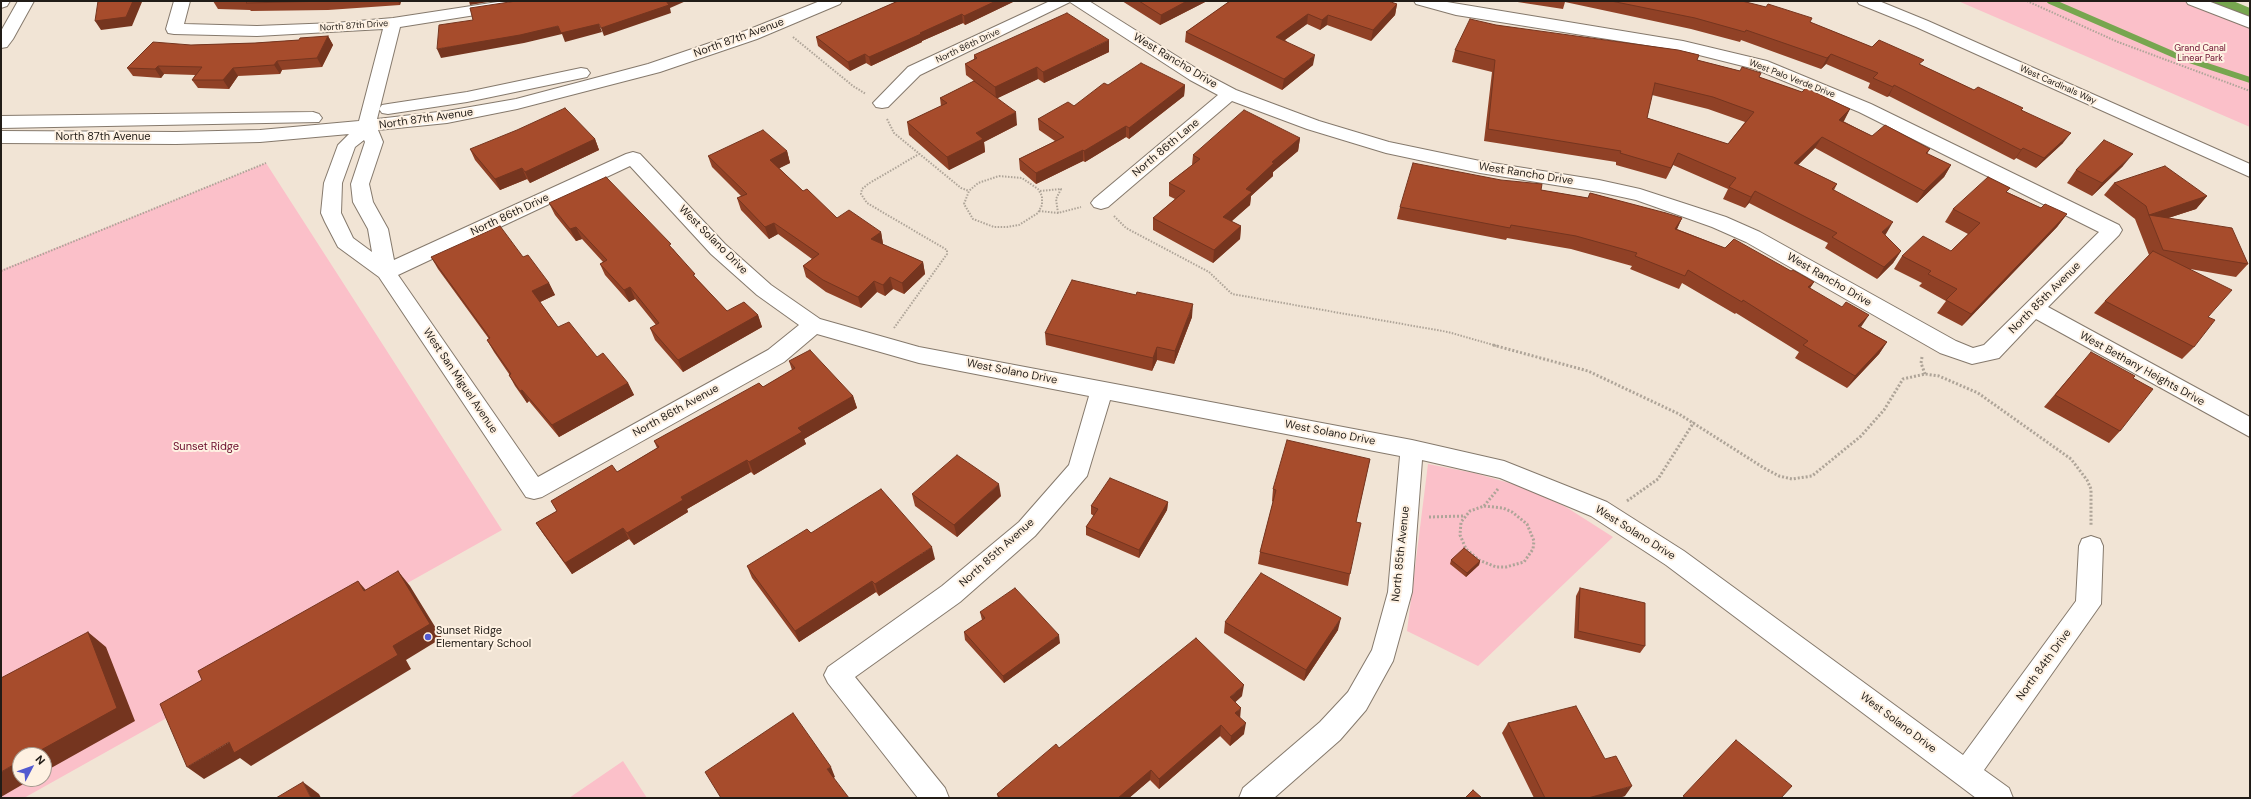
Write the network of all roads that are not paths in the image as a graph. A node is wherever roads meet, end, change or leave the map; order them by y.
1 (26, 1) edge
2 (182, 1) edge
3 (532, 1) edge
4 (796, 1) edge
5 (834, 1) edge
6 (1063, 1) edge
7 (1078, 1) edge
8 (1422, 1) edge
9 (1865, 1) edge
10 (2194, 1) edge
11 (393, 23) junction
12 (2250, 23) edge
13 (1, 43) edge
14 (1230, 94) junction
15 (882, 103) road end
16 (368, 119) junction
17 (1, 122) edge
18 (1, 137) edge
19 (633, 158) joint
20 (2250, 171) edge
21 (1101, 203) road end
22 (367, 210) junction
23 (335, 222) junction
24 (2112, 230) joint
25 (386, 272) junction
26 (2034, 309) junction
27 (814, 325) junction
28 (1972, 356) joint
29 (1102, 389) junction
30 (2250, 428) edge
31 (1412, 449) junction
32 (534, 490) joint
33 (2091, 546) road end
34 (1966, 773) junction
35 (935, 798) edge
36 (1253, 798) edge
37 (1999, 798) edge

1 - 13 street
2 - 11 street, North 87th Drive
3 - 11 street, North 87th Drive
4 - 16 street, North 87th Avenue
5 - 16 street, North 87th Avenue
6 - 15 street, North 86th Drive
7 - 14 street, West Rancho Drive
8 - 24 street, West Palo Verde Drive
9 - 20 street, West Cardinals Way
10 - 12 street
11 - 16 street
14 - 21 street, North 86th Lane
14 - 28 street, West Rancho Drive
16 - 17 street, North 87th Avenue
16 - 18 street, North 87th Avenue
16 - 22 street, West San Miguel Avenue
16 - 23 street, West San Miguel Avenue
19 - 25 street, North 86th Drive
19 - 27 street, West Solano Drive
22 - 23 street
22 - 25 street, West San Miguel Avenue
23 - 25 street, West San Miguel Avenue
24 - 26 street, North 85th Avenue
25 - 32 street, West San Miguel Avenue
26 - 28 street, North 85th Avenue
26 - 30 street, West Bethany Heights Drive
27 - 29 street, West Solano Drive
27 - 32 street, North 86th Avenue
29 - 31 street, West Solano Drive
29 - 35 street, North 85th Avenue
31 - 34 street, West Solano Drive
31 - 36 street, North 85th Avenue
33 - 34 street, North 84th Drive
34 - 37 street, West Solano Drive

